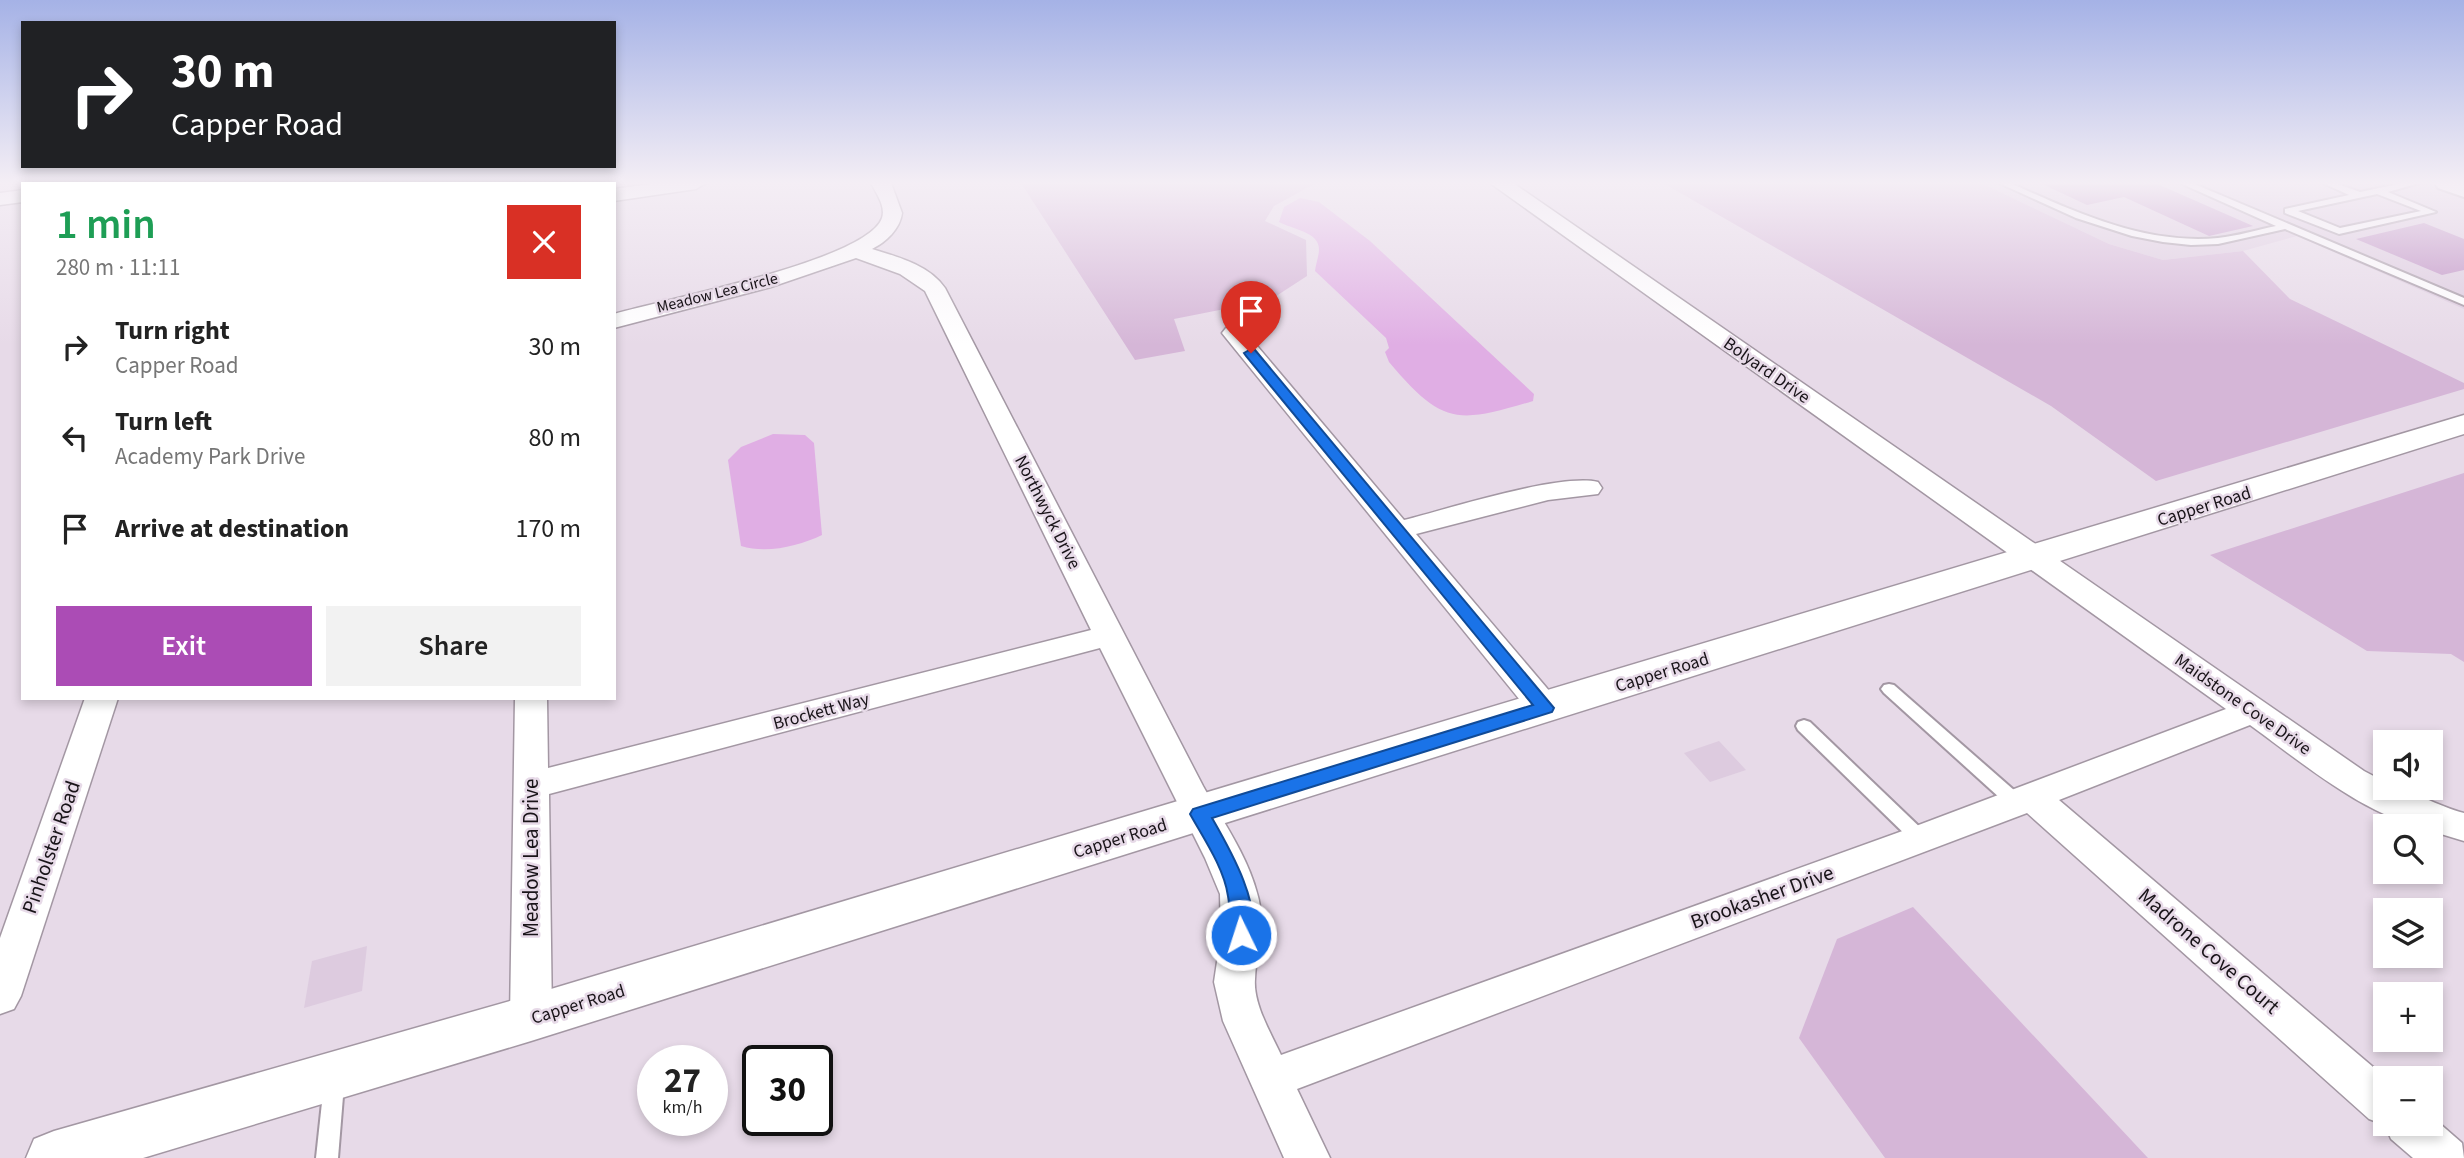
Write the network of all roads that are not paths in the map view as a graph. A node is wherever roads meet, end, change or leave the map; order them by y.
1 (878, 237) edge
2 (1577, 237) edge
3 (2158, 237) edge
4 (2236, 237) edge
5 (2312, 237) edge
6 (856, 251) junction
7 (2464, 302) edge
8 (616, 320) edge
9 (1234, 333) dead end
10 (2464, 424) edge
11 (1588, 488) dead end
12 (1396, 530) junction
13 (2034, 558) junction
14 (1110, 635) junction
15 (1889, 689) dead end
16 (101, 700) edge
17 (531, 700) edge
18 (1545, 708) junction
19 (2254, 711) junction
20 (1804, 726) dead end
21 (531, 786) junction
22 (2024, 800) junction
23 (1200, 814) junction
24 (2464, 827) edge
25 (1921, 839) junction
26 (0, 996) edge
27 (531, 1018) junction
28 (335, 1076) junction
29 (1270, 1079) junction
30 (2373, 1095) edge
31 (2421, 1136) edge
32 (54, 1158) edge
33 (327, 1158) edge
34 (1307, 1158) edge
35 (2446, 1158) edge

1 - 6 street, Meadow Lea Circle
2 - 13 street, Bolyard Drive
3 - 4 lane
5 - 7 lane
6 - 8 street, Meadow Lea Circle
6 - 14 street, Northwyck Drive
9 - 12 street
10 - 13 street, Capper Road
11 - 12 street
12 - 18 street
13 - 18 street, Capper Road
13 - 19 street, Maidstone Cove Drive
14 - 21 street, Brockett Way
14 - 23 street, Northwyck Drive
15 - 22 lane
16 - 26 street, Pinholster Road
17 - 21 street, Meadow Lea Drive
18 - 23 street, Capper Road
19 - 22 street, Brookasher Drive
19 - 24 street, Maidstone Cove Drive
20 - 25 lane
21 - 27 street, Meadow Lea Drive
22 - 25 street, Brookasher Drive
22 - 30 street, Madrone Cove Court
23 - 27 street, Capper Road
23 - 29 street, Northwyck Drive
25 - 29 street, Brookasher Drive
27 - 28 street, Capper Road
28 - 32 street, Capper Road
28 - 33 lane
29 - 34 street, Northwyck Drive
31 - 35 street

